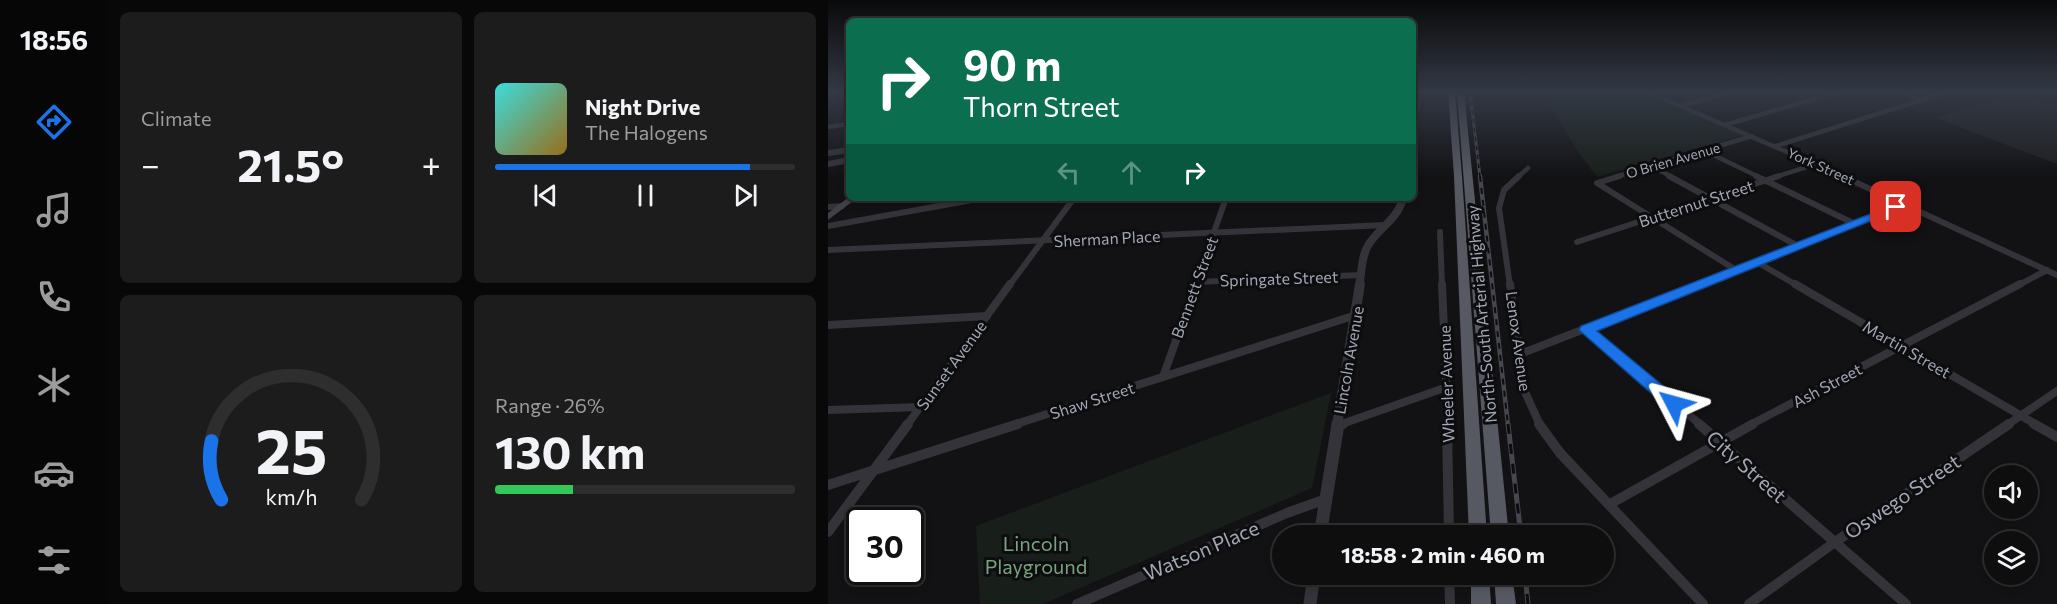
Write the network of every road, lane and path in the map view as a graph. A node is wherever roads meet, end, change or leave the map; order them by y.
1 (1453, 120) edge
2 (1463, 120) edge
3 (1714, 120) edge
4 (1741, 120) edge
5 (1858, 120) edge
6 (846, 124) edge
7 (1725, 125) junction
8 (828, 127) edge
9 (1752, 136) junction
10 (1776, 146) junction
11 (846, 150) edge
12 (1705, 151) junction
13 (828, 153) edge
14 (846, 161) edge
15 (828, 164) edge
16 (1816, 164) junction
17 (1652, 166) junction
18 (1528, 168) dead end
19 (1766, 181) junction
20 (1712, 199) junction
21 (849, 201) edge
22 (966, 201) edge
23 (1072, 201) edge
24 (1225, 201) edge
25 (1402, 201) edge
26 (1905, 204) junction
27 (842, 206) junction
28 (828, 207) edge
29 (828, 217) edge
30 (1652, 218) junction
31 (1855, 224) junction
32 (1386, 225) junction
33 (828, 226) edge
34 (1440, 232) dead end
35 (1214, 233) junction
36 (1043, 241) junction
37 (1576, 242) dead end
38 (1798, 246) junction
39 (828, 250) edge
40 (1757, 261) junction
41 (1736, 270) junction
42 (2047, 270) junction
43 (1361, 275) junction
44 (2057, 275) edge
45 (1196, 282) junction
46 (1356, 315) junction
47 (987, 316) junction
48 (828, 325) edge
49 (1586, 330) junction
50 (1901, 346) junction
51 (1520, 354) junction
52 (1163, 377) junction
53 (1447, 387) junction
54 (2057, 391) edge
55 (921, 407) junction
56 (828, 410) edge
57 (2020, 415) junction
58 (1337, 426) junction
59 (2057, 437) edge
60 (1720, 441) junction
61 (873, 471) junction
62 (828, 485) edge
63 (1326, 499) junction
64 (1610, 504) junction
65 (1322, 525) edge
66 (1449, 525) edge
67 (1477, 525) edge
68 (1499, 525) edge
69 (828, 532) edge
70 (1835, 542) junction
71 (1313, 585) edge
72 (1449, 585) edge
73 (1480, 585) edge
74 (1504, 585) edge
75 (1077, 604) edge
76 (1310, 604) edge
77 (1450, 604) edge
78 (1481, 604) edge
79 (1506, 604) edge
80 (1703, 604) edge
81 (1749, 604) edge
82 (1906, 604) edge

1 - 67 highway, North-South Arterial Highway
2 - 68 highway, North-South Arterial Highway
3 - 7 street, York Street
4 - 7 street
5 - 10 street
6 - 8 street
7 - 9 street, York Street
9 - 10 street, York Street
9 - 12 street, O Brien Avenue
10 - 16 street, York Street
11 - 13 street
12 - 17 street, O Brien Avenue
12 - 19 street
14 - 15 street
16 - 19 street, Butternut Street
16 - 26 street, York Street
17 - 20 street
17 - 30 street, O Brien Avenue
18 - 51 street, Lenox Avenue
19 - 20 street, Butternut Street
19 - 31 street
20 - 30 street, Butternut Street
20 - 38 street
21 - 27 main road
22 - 33 street
23 - 36 street, Sunset Avenue
24 - 35 street, Bennett Street
25 - 32 street, Lincoln Avenue
26 - 31 street
26 - 42 street, York Street
27 - 28 street
27 - 29 main road
30 - 37 street, Butternut Street
30 - 41 street
31 - 38 street
32 - 35 street, Sherman Place
32 - 43 street, Lincoln Avenue
34 - 53 street, Wheeler Avenue
35 - 36 street, Sherman Place
35 - 45 street, Bennett Street
36 - 39 street, Sherman Place
36 - 47 street, Sunset Avenue
38 - 40 street
40 - 41 street
40 - 50 street, Martin Street
41 - 49 street
42 - 44 street, York Street
42 - 50 street, Ash Street
43 - 45 street, Springate Street
43 - 46 street, Lincoln Avenue
45 - 52 street, Bennett Street
46 - 52 street, Shaw Street
46 - 58 street, Lincoln Avenue
47 - 48 street
47 - 55 street, Sunset Avenue
49 - 51 street
49 - 60 street, City Street
50 - 57 street, Martin Street
50 - 60 street, Ash Street
51 - 64 street, Lenox Avenue
52 - 61 street, Shaw Street
53 - 58 street
53 - 66 street, Wheeler Avenue
54 - 57 street, Oswego Street
55 - 56 street
55 - 61 street, Sunset Avenue
57 - 59 street, Martin Street
57 - 70 street, Oswego Street
58 - 63 street, Lincoln Avenue
60 - 64 street, Ash Street
60 - 70 street, City Street
61 - 62 street, Shaw Street
61 - 69 street, Sunset Avenue
63 - 65 street, Lincoln Avenue
63 - 75 street, Watson Place
64 - 80 street, Lenox Avenue
70 - 81 street, Oswego Street
70 - 82 street, City Street
71 - 76 street
72 - 77 street
73 - 78 highway
74 - 79 highway

